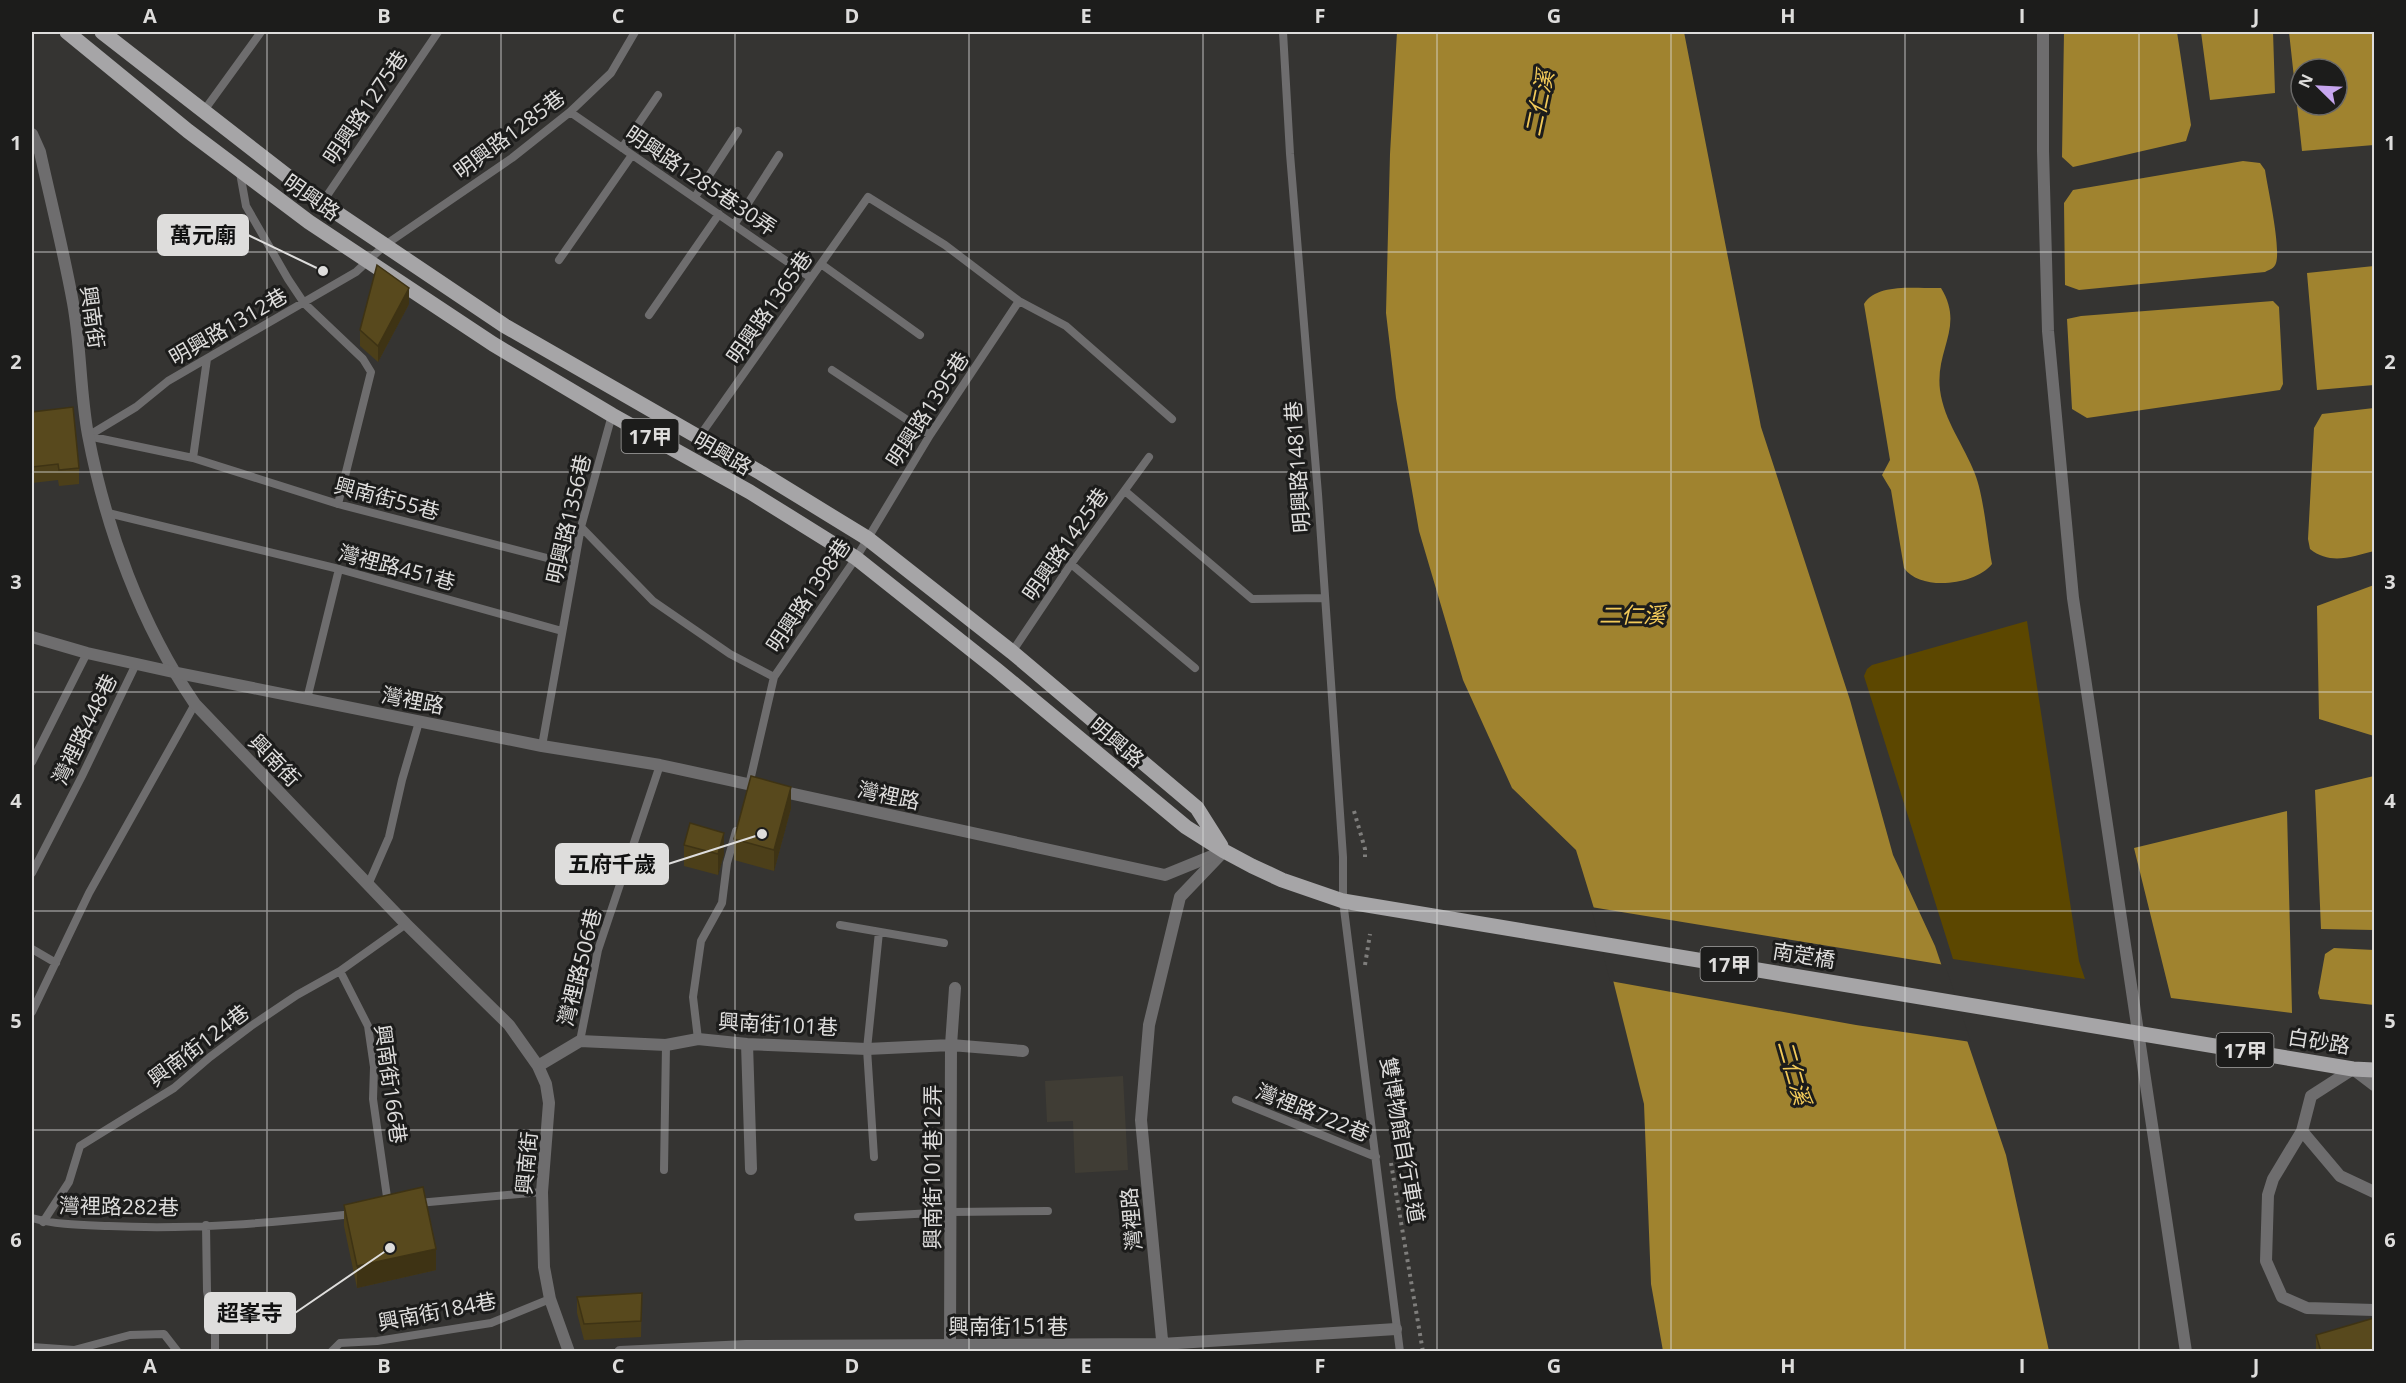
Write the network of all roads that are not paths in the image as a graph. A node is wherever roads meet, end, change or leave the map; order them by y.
1 (67, 32) edge
2 (102, 32) edge
3 (261, 32) edge
4 (438, 32) edge
5 (635, 32) edge
6 (1283, 32) edge
7 (2043, 32) edge
8 (658, 95) dead end
9 (203, 112) junction
10 (570, 112) junction
11 (738, 131) dead end
12 (32, 134) edge
13 (622, 148) junction
14 (632, 155) junction
15 (779, 155) dead end
16 (240, 171) junction
17 (695, 197) junction
18 (322, 203) junction
19 (719, 214) junction
20 (734, 225) junction
21 (385, 245) junction
22 (560, 260) dead end
23 (368, 261) junction
24 (821, 264) junction
25 (811, 278) junction
26 (1019, 301) junction
27 (304, 303) junction
28 (650, 315) dead end
29 (920, 335) dead end
30 (207, 359) junction
31 (832, 370) dead end
32 (612, 415) junction
33 (1172, 419) dead end
34 (930, 435) junction
35 (88, 436) junction
36 (699, 437) junction
37 (194, 458) junction
38 (1149, 458) dead end
39 (1125, 491) junction
40 (338, 504) junction
41 (108, 513) junction
42 (581, 527) junction
43 (867, 538) junction
44 (856, 558) junction
45 (1071, 564) junction
46 (574, 565) junction
47 (339, 569) junction
48 (1324, 598) junction
49 (562, 631) junction
50 (32, 637) edge
51 (1012, 652) junction
52 (87, 653) junction
53 (136, 664) junction
54 (1196, 668) dead end
55 (173, 672) junction
56 (774, 677) junction
57 (308, 699) junction
58 (195, 704) junction
59 (419, 722) junction
60 (542, 746) junction
61 (32, 762) edge
62 (660, 765) junction
63 (747, 791) junction
64 (740, 819) edge
65 (1224, 851) junction
66 (32, 873) edge
67 (368, 885) junction
68 (1343, 901) junction
69 (406, 924) junction
70 (840, 925) dead end
71 (879, 932) junction
72 (944, 943) dead end
73 (32, 949) edge
74 (56, 963) junction
75 (340, 971) junction
76 (955, 988) dead end
77 (32, 1012) edge
78 (2116, 1028) joint
79 (2137, 1032) junction
80 (698, 1039) junction
81 (580, 1041) junction
82 (747, 1044) junction
83 (666, 1045) junction
84 (951, 1045) junction
85 (867, 1048) junction
86 (1023, 1051) dead end
87 (538, 1066) junction
88 (2353, 1069) junction
89 (2374, 1070) edge
90 (2374, 1085) edge
91 (1236, 1100) dead end
92 (2302, 1131) junction
93 (874, 1157) dead end
94 (1376, 1157) junction
95 (751, 1169) dead end
96 (664, 1170) dead end
97 (542, 1192) junction
98 (2374, 1192) edge
99 (412, 1203) edge
100 (400, 1205) edge
101 (389, 1207) junction
102 (380, 1208) edge
103 (1048, 1211) dead end
104 (362, 1212) edge
105 (952, 1212) junction
106 (858, 1217) dead end
107 (32, 1218) edge
108 (43, 1222) junction
109 (206, 1225) junction
110 (550, 1299) junction
111 (2374, 1310) edge
112 (1396, 1329) junction
113 (950, 1346) junction
114 (32, 1347) edge
115 (1162, 1348) edge
116 (852, 1349) edge
117 (178, 1352) edge
118 (215, 1352) edge
119 (331, 1352) edge
120 (569, 1352) edge
121 (620, 1352) edge
122 (1400, 1352) edge
123 (2186, 1352) edge

1 - 16 main road, 明興路 / 17甲
2 - 9 main road, 明興路 / 17甲
3 - 9 lane
4 - 18 lane, 明興路1275巷
5 - 10 lane, 明興路1285巷
6 - 48 lane, 明興路1481巷
7 - 79 street
8 - 13 lane
9 - 18 main road, 明興路 / 17甲
10 - 13 lane, 明興路1285巷30弄
10 - 21 lane, 明興路1285巷
11 - 17 lane
12 - 35 street, 興南街
13 - 14 lane, 明興路1285巷30弄
14 - 17 lane, 明興路1285巷30弄
14 - 22 lane
15 - 20 lane
16 - 23 main road, 明興路 / 17甲
16 - 27 lane
17 - 19 lane, 明興路1285巷30弄
18 - 21 main road, 明興路 / 17甲
19 - 20 lane, 明興路1285巷30弄
19 - 28 lane
20 - 25 lane, 明興路1285巷30弄
21 - 23 lane, 明興路1312巷
21 - 36 main road, 明興路 / 17甲
23 - 27 lane, 明興路1312巷
23 - 32 main road, 明興路 / 17甲
24 - 25 lane, 明興路1365巷
24 - 26 lane, 明興路1365巷
24 - 29 lane
25 - 36 lane, 明興路1365巷
26 - 33 lane
26 - 34 lane, 明興路1395巷
27 - 30 lane, 明興路1312巷
27 - 40 lane
30 - 35 lane, 明興路1312巷
30 - 37 lane
31 - 34 lane
32 - 42 lane, 明興路1356巷
32 - 44 main road, 明興路 / 17甲
34 - 43 lane, 明興路1395巷
35 - 37 lane, 興南街55巷
35 - 41 street, 興南街
36 - 43 main road, 明興路 / 17甲
37 - 40 lane, 興南街55巷
38 - 39 lane, 明興路1425巷
39 - 45 lane, 明興路1425巷
39 - 48 lane
40 - 46 lane, 興南街55巷
41 - 47 lane, 灣裡路451巷
41 - 55 street, 興南街
42 - 46 lane, 明興路1356巷
42 - 56 lane, 明興路1398巷
43 - 44 lane, 明興路1398巷
43 - 51 main road, 明興路 / 17甲
44 - 56 lane, 明興路1398巷
44 - 65 main road, 明興路 / 17甲
45 - 51 lane, 明興路1425巷
45 - 54 lane
46 - 49 lane, 明興路1356巷
47 - 49 lane, 灣裡路451巷
47 - 57 lane
48 - 68 lane, 明興路1481巷
49 - 60 lane
50 - 52 street, 灣裡路
51 - 65 main road, 明興路 / 17甲
52 - 53 street, 灣裡路
52 - 61 lane
53 - 55 street, 灣裡路
53 - 66 lane, 灣裡路448巷
55 - 57 street, 灣裡路
55 - 58 street, 興南街
56 - 63 lane
57 - 59 street, 灣裡路
58 - 67 street, 興南街
58 - 74 lane
59 - 60 street, 灣裡路
59 - 67 lane
60 - 62 street, 灣裡路
62 - 63 street, 灣裡路
62 - 81 lane, 灣裡路506巷
63 - 65 street, 灣裡路
64 - 80 lane
65 - 68 main road, 明興路 / 17甲
65 - 115 street, 灣裡路
67 - 69 street, 興南街
68 - 78 main road, 南萣橋 / 17甲
68 - 94 lane
69 - 75 lane, 興南街124巷
69 - 87 street, 興南街
70 - 71 lane
71 - 72 lane
71 - 85 lane
73 - 74 lane
74 - 77 lane
75 - 101 lane, 興南街166巷
75 - 108 lane, 興南街124巷
76 - 84 street, 興南街101巷12弄
78 - 79 main road, 白砂路 / 17甲
79 - 88 main road, 白砂路 / 17甲
79 - 123 street
80 - 82 street, 興南街101巷
80 - 83 street, 興南街101巷
81 - 83 street, 興南街101巷
81 - 87 street
82 - 85 street, 興南街101巷
82 - 95 street
83 - 96 lane
84 - 85 street, 興南街101巷
84 - 86 street, 興南街101巷
84 - 105 street, 興南街101巷12弄
85 - 93 lane
87 - 97 street, 興南街
88 - 89 main road, 白砂路 / 17甲
88 - 90 street
88 - 92 street
91 - 94 lane, 灣裡路722巷
92 - 98 street
92 - 111 street
94 - 112 lane
97 - 99 lane
97 - 110 street, 興南街
100 - 101 lane
101 - 102 lane
103 - 105 lane
104 - 109 lane
105 - 106 lane
105 - 113 street, 興南街101巷12弄
107 - 108 lane, 灣裡路282巷
108 - 109 lane, 灣裡路282巷
109 - 118 lane
110 - 119 lane, 興南街184巷
110 - 120 street, 興南街
112 - 115 street, 興南街151巷
112 - 122 lane
113 - 115 street, 興南街151巷
113 - 116 street, 興南街151巷
114 - 117 lane
116 - 121 street, 興南街151巷

